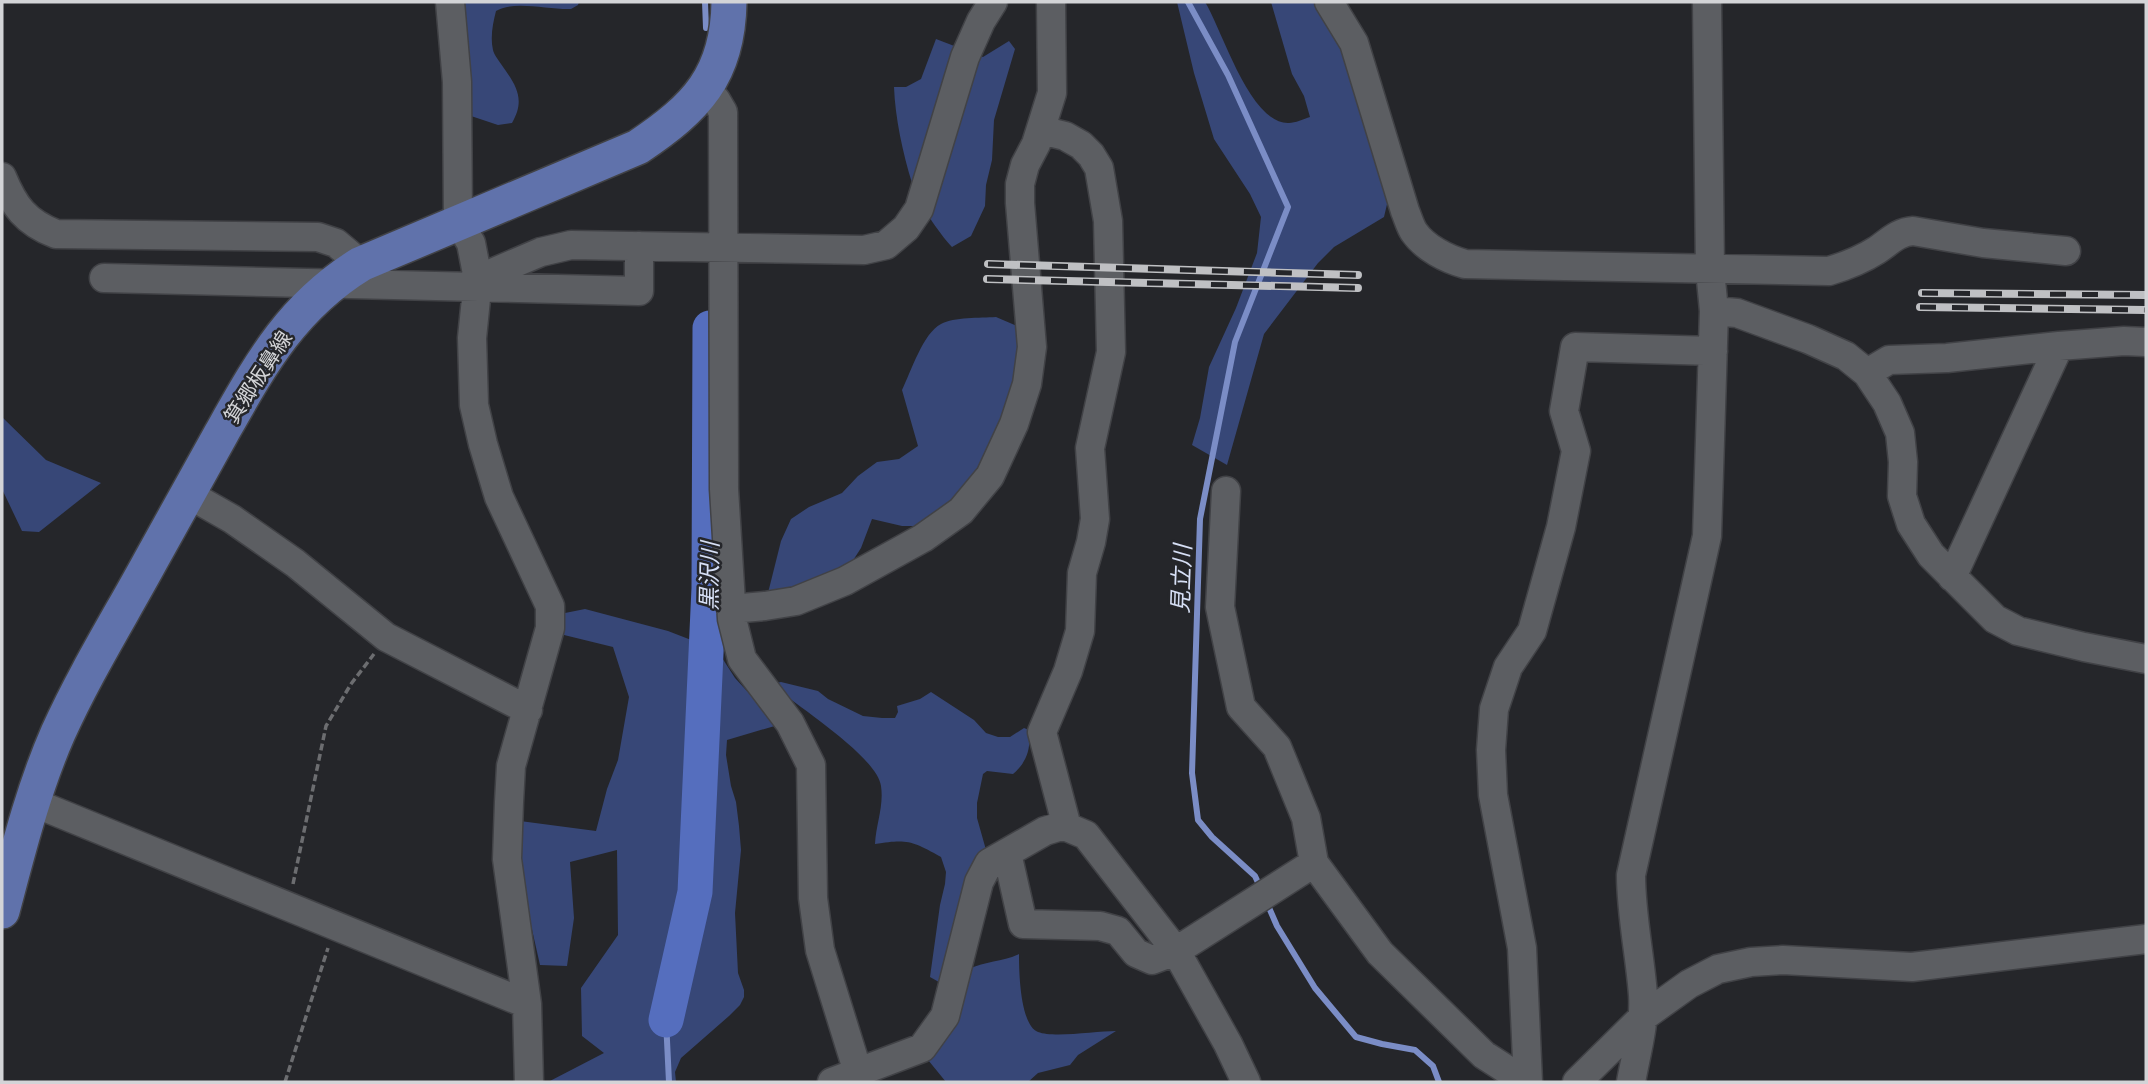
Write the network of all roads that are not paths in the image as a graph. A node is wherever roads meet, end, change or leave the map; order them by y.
1 (450, 2) edge
2 (729, 2) edge
3 (993, 2) edge
4 (1051, 2) edge
5 (1329, 2) edge
6 (1707, 2) edge
7 (703, 92) junction
8 (1041, 130) junction
9 (2, 177) edge
10 (458, 222) junction
11 (639, 246) junction
12 (724, 247) junction
13 (2066, 251) dead end
14 (361, 264) junction
15 (1710, 270) junction
16 (104, 278) dead end
17 (478, 282) junction
18 (331, 284) junction
19 (1714, 311) junction
20 (2146, 342) edge
21 (2059, 346) junction
22 (1713, 351) junction
23 (1867, 373) junction
24 (1226, 491) dead end
25 (187, 494) junction
26 (1952, 577) junction
27 (732, 609) junction
28 (2146, 659) edge
29 (528, 710) junction
30 (32, 803) junction
31 (1067, 827) junction
32 (1007, 853) junction
33 (1314, 863) junction
34 (2, 911) edge
35 (2146, 940) edge
36 (1176, 950) junction
37 (527, 1004) junction
38 (1643, 1017) junction
39 (850, 1079) edge
40 (529, 1082) edge
41 (1246, 1082) edge
42 (1527, 1082) edge
43 (1577, 1082) edge
44 (1631, 1082) edge

1 - 10 street
2 - 7 main road, 箕郷板鼻線
3 - 12 street
4 - 8 street
5 - 15 street
6 - 15 street
7 - 10 main road, 箕郷板鼻線
7 - 12 street
8 - 27 street
8 - 31 street
9 - 14 street
10 - 14 main road, 箕郷板鼻線
10 - 17 street
11 - 12 street
11 - 17 street
11 - 17 street
12 - 27 street
13 - 15 street
14 - 18 main road, 箕郷板鼻線
15 - 19 street
16 - 18 street
17 - 18 street
17 - 29 street
18 - 25 main road, 箕郷板鼻線
19 - 22 street
19 - 23 street
20 - 21 street
21 - 23 street
21 - 26 street
22 - 38 street
22 - 42 street
23 - 26 street
24 - 33 street
25 - 29 street
25 - 30 main road, 箕郷板鼻線
26 - 28 street
27 - 39 street
29 - 37 street
30 - 34 main road, 箕郷板鼻線
30 - 37 street
31 - 32 street
31 - 36 street
32 - 36 street
32 - 39 street
33 - 36 street
33 - 42 street
35 - 38 street
36 - 41 street
37 - 40 street
38 - 43 street
38 - 44 street

